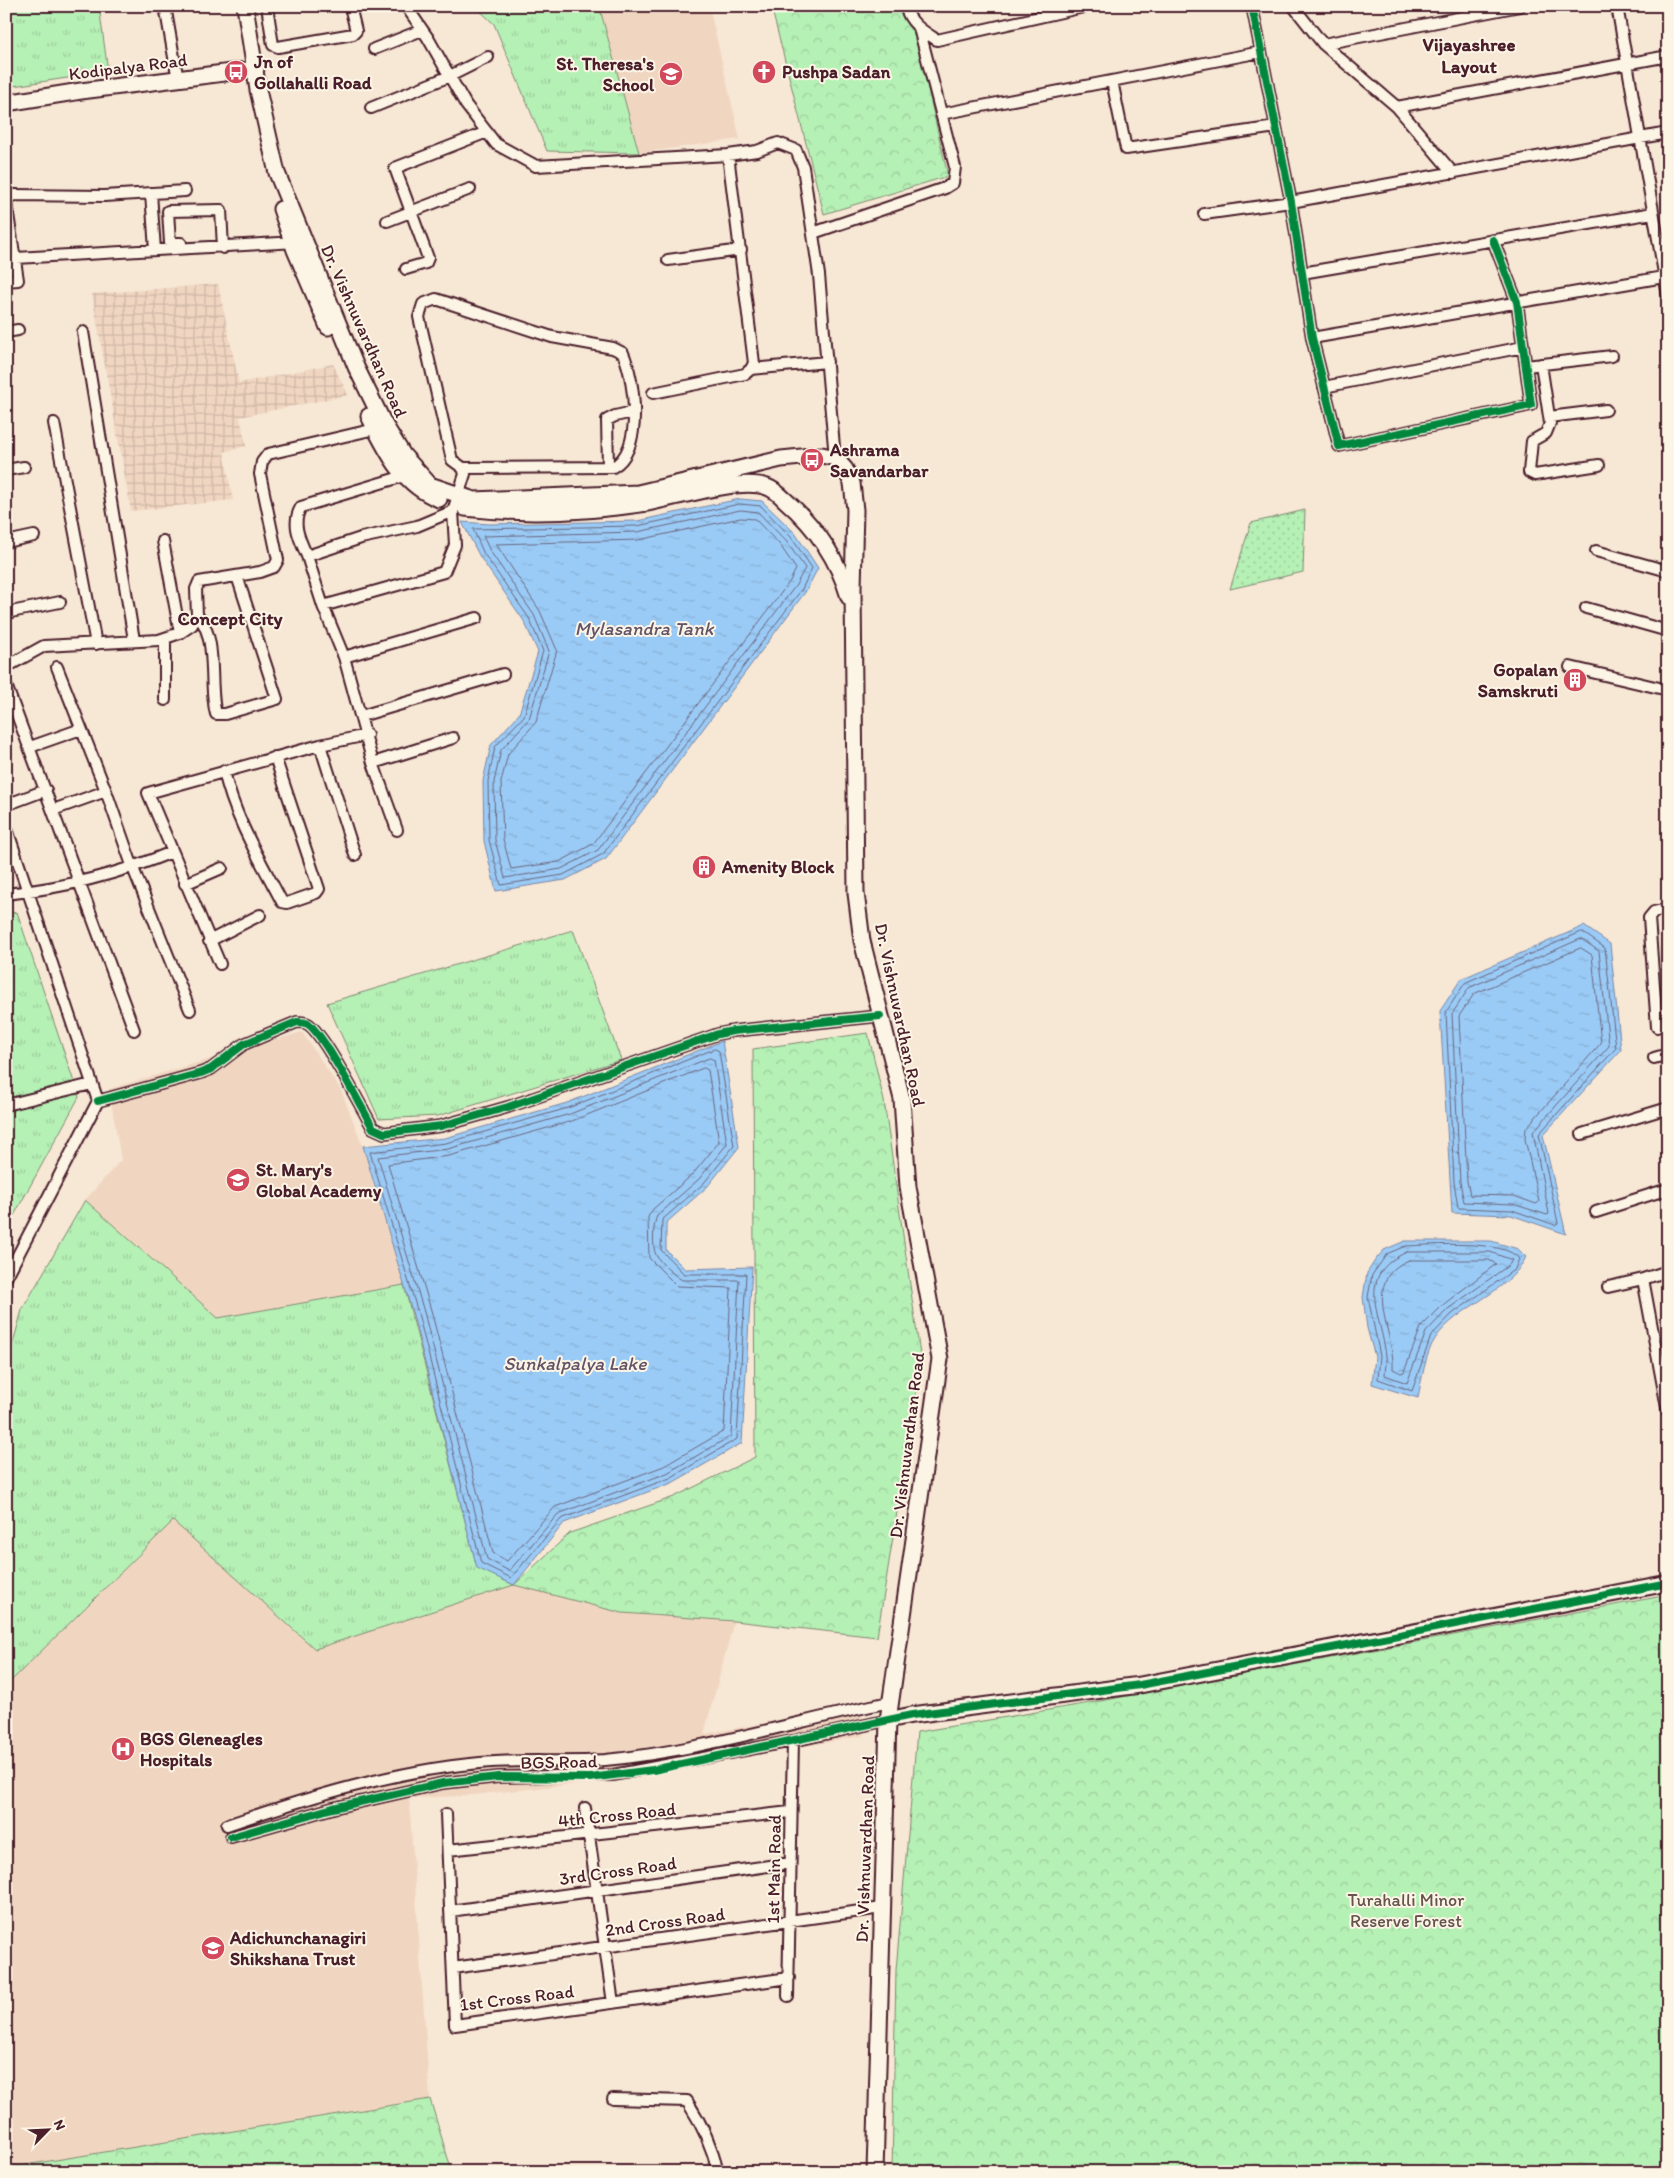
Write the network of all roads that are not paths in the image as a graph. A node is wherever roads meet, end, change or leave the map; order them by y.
1 (165, 6) edge
2 (237, 6) edge
3 (245, 6) edge
4 (267, 6) edge
5 (350, 6) edge
6 (406, 6) edge
7 (906, 6) edge
8 (1088, 6) edge
9 (1252, 6) edge
10 (1293, 6) edge
11 (1520, 6) edge
12 (1617, 6) edge
13 (919, 28) junction
14 (422, 30) junction
15 (1323, 44) junction
16 (374, 49) dead end
17 (1261, 52) junction
18 (1668, 56) edge
19 (488, 57) dead end
20 (1627, 64) junction
21 (252, 70) junction
22 (450, 76) junction
23 (178, 80) junction
24 (1112, 81) junction
25 (6, 103) edge
26 (1396, 107) junction
27 (371, 108) dead end
28 (941, 114) junction
29 (1276, 127) junction
30 (487, 132) junction
31 (1668, 133) edge
32 (1640, 138) junction
33 (728, 155) junction
34 (1453, 172) junction
35 (470, 189) dead end
36 (185, 191) dead end
37 (152, 193) junction
38 (1291, 202) junction
39 (411, 212) junction
40 (1653, 213) junction
41 (1204, 214) dead end
42 (388, 221) dead end
43 (812, 233) junction
44 (1493, 240) junction
45 (298, 242) junction
46 (223, 245) junction
47 (154, 250) junction
48 (741, 250) junction
49 (16, 258) junction
50 (668, 260) dead end
51 (406, 269) dead end
52 (1302, 273) junction
53 (1664, 277) junction
54 (6, 281) edge
55 (1668, 296) edge
56 (1517, 302) junction
57 (18, 330) dead end
58 (6, 332) edge
59 (83, 332) dead end
60 (1312, 338) junction
61 (1523, 347) junction
62 (1612, 356) dead end
63 (827, 362) junction
64 (1541, 364) junction
65 (1526, 366) junction
66 (751, 369) junction
67 (1324, 387) junction
68 (653, 393) dead end
69 (1606, 410) dead end
70 (633, 412) junction
71 (1549, 417) junction
72 (54, 423) dead end
73 (375, 428) junction
74 (835, 458) junction
75 (1599, 465) dead end
76 (24, 467) dead end
77 (608, 467) junction
78 (464, 468) junction
79 (6, 470) edge
80 (404, 476) junction
81 (456, 504) junction
82 (34, 536) dead end
83 (6, 542) edge
84 (163, 542) dead end
85 (1596, 551) dead end
86 (307, 556) junction
87 (1668, 571) edge
88 (237, 576) junction
89 (60, 602) dead end
90 (323, 606) junction
91 (1586, 608) dead end
92 (853, 610) junction
93 (6, 613) edge
94 (197, 615) junction
95 (477, 618) dead end
96 (1668, 631) edge
97 (180, 633) junction
98 (165, 638) junction
99 (134, 640) junction
100 (96, 644) junction
101 (344, 657) junction
102 (1570, 666) dead end
103 (6, 667) edge
104 (56, 667) dead end
105 (503, 674) dead end
106 (6, 685) edge
107 (1668, 690) edge
108 (164, 700) dead end
109 (361, 716) junction
110 (81, 729) junction
111 (367, 735) junction
112 (453, 738) dead end
113 (320, 745) junction
114 (30, 747) junction
115 (276, 757) junction
116 (373, 763) junction
117 (224, 771) junction
118 (46, 790) junction
119 (106, 791) junction
120 (6, 806) edge
121 (54, 810) junction
122 (6, 826) edge
123 (397, 830) dead end
124 (172, 852) junction
125 (356, 855) dead end
126 (132, 868) junction
127 (222, 868) dead end
128 (80, 882) junction
129 (185, 884) junction
130 (28, 892) junction
131 (6, 894) edge
132 (1668, 909) edge
133 (260, 915) dead end
134 (208, 941) junction
135 (220, 964) dead end
136 (190, 1010) dead end
137 (880, 1016) junction
138 (1657, 1027) dead end
139 (134, 1030) dead end
140 (1668, 1054) edge
141 (1654, 1058) dead end
142 (92, 1084) junction
143 (98, 1101) junction
144 (6, 1105) edge
145 (1668, 1108) edge
146 (1582, 1134) dead end
147 (1668, 1189) edge
148 (1596, 1212) dead end
149 (1668, 1271) edge
150 (6, 1278) edge
151 (1643, 1278) junction
152 (1608, 1288) dead end
153 (1668, 1413) edge
154 (1668, 1583) edge
155 (890, 1702) junction
156 (912, 1715) junction
157 (888, 1720) junction
158 (793, 1742) junction
159 (585, 1808) dead end
160 (790, 1812) junction
161 (446, 1814) dead end
162 (227, 1825) dead end
163 (589, 1834) junction
164 (231, 1837) dead end
165 (448, 1850) junction
166 (790, 1863) junction
167 (597, 1890) junction
168 (882, 1908) junction
169 (450, 1911) junction
170 (789, 1921) junction
171 (605, 1947) junction
172 (453, 1968) junction
173 (789, 1978) junction
174 (788, 1996) dead end
175 (613, 2003) junction
176 (613, 2099) dead end
177 (718, 2172) edge
178 (875, 2172) edge

1 - 23 street
2 - 21 main road, Dr. Vishnuvardhan Road
3 - 21 main road, Dr. Vishnuvardhan Road
4 - 5 street
6 - 14 street
7 - 13 street
8 - 13 street
9 - 17 street
10 - 15 street
11 - 15 street
12 - 20 street
13 - 28 street
14 - 16 street
14 - 22 street
15 - 26 street
17 - 24 street
17 - 29 street
18 - 20 street
19 - 22 street
20 - 26 street
20 - 32 street
21 - 23 main road, Kodipalya Road
21 - 45 main road, Dr. Vishnuvardhan Road
22 - 27 street
22 - 30 street
23 - 25 main road, Kodipalya Road
24 - 28 street
24 - 29 street
26 - 34 street
28 - 43 street
29 - 38 street
30 - 33 street
30 - 39 street
31 - 32 street
32 - 34 street
32 - 40 street
33 - 43 street
33 - 48 street
34 - 38 street
35 - 39 street
36 - 37 street
37 - 47 street
37 - 49 street
38 - 41 street
38 - 52 street
39 - 42 street
39 - 51 street
40 - 44 street
40 - 53 street
43 - 63 street
44 - 52 street
44 - 56 street
45 - 46 street
45 - 73 main road, Dr. Vishnuvardhan Road
45 - 81 main road, Dr. Vishnuvardhan Road
46 - 46 street
46 - 47 street
47 - 49 street
48 - 50 street
48 - 66 street
49 - 54 street
52 - 60 street
53 - 55 street
53 - 56 street
56 - 60 street
56 - 61 street
57 - 58 street
59 - 99 street
60 - 67 street
61 - 65 street
61 - 67 street
62 - 64 street
63 - 66 street
63 - 74 street
64 - 65 street
64 - 71 street
65 - 67 street
66 - 68 street
69 - 71 street
70 - 77 street
70 - 77 street
70 - 78 street
71 - 75 street
72 - 100 street
73 - 80 main road, Dr. Vishnuvardhan Road
73 - 88 street
74 - 81 main road, Dr. Vishnuvardhan Road
74 - 92 main road, Dr. Vishnuvardhan Road
76 - 79 street
77 - 78 street
78 - 81 street
80 - 81 main road, Dr. Vishnuvardhan Road
80 - 86 street
81 - 86 street
81 - 90 street
81 - 92 main road, Dr. Vishnuvardhan Road
82 - 83 street
84 - 97 street
85 - 87 street
86 - 90 street
88 - 94 street
88 - 94 street
89 - 93 street
90 - 101 street
91 - 96 street
92 - 137 main road, Dr. Vishnuvardhan Road
94 - 97 street
95 - 101 street
97 - 98 street
98 - 99 street
98 - 108 street
99 - 100 street
100 - 103 street
101 - 109 street
102 - 107 street
104 - 110 street
105 - 109 street
106 - 114 street
109 - 111 street
110 - 114 street
110 - 119 street
111 - 113 street
111 - 116 street
112 - 116 street
113 - 115 street
113 - 125 street
114 - 118 street
115 - 117 street
115 - 117 street
116 - 123 street
117 - 124 street
118 - 120 street
118 - 121 street
119 - 121 street
119 - 126 street
121 - 128 street
122 - 130 street
124 - 126 street
124 - 129 street
126 - 128 street
126 - 136 street
127 - 129 street
128 - 130 street
128 - 139 street
129 - 134 street
130 - 131 street
130 - 142 street
132 - 138 street
133 - 134 street
134 - 135 street
137 - 143 street
137 - 155 main road, Dr. Vishnuvardhan Road
140 - 141 street
142 - 143 street
142 - 144 street
143 - 150 street
145 - 146 street
147 - 148 street
149 - 151 street
151 - 152 street
151 - 153 street
154 - 156 main road
155 - 156 main road
155 - 157 main road, Dr. Vishnuvardhan Road
155 - 162 street, BGS Road
156 - 157 main road
157 - 158 street, BGS Road
157 - 168 main road, Dr. Vishnuvardhan Road
158 - 160 street, 1st Main Road
158 - 164 street, BGS Road
159 - 163 street
160 - 163 street, 4th Cross Road
160 - 166 street, 1st Main Road
161 - 165 street, 1st Cross Road
163 - 165 street, 4th Cross Road
163 - 167 street
165 - 169 street, 1st Cross Road
166 - 167 street, 3rd Cross Road
166 - 170 street, 1st Main Road
167 - 169 street, 3rd Cross Road
167 - 171 street
168 - 170 street, 2nd Cross Road
168 - 178 main road, Dr. Vishnuvardhan Road
169 - 172 street, 1st Cross Road
170 - 171 street, 2nd Cross Road
170 - 173 street, 1st Main Road
171 - 172 street, 2nd Cross Road
171 - 175 street
172 - 175 street, 1st Cross Road
173 - 174 street, 1st Main Road
173 - 175 street, 1st Cross Road
176 - 177 street

